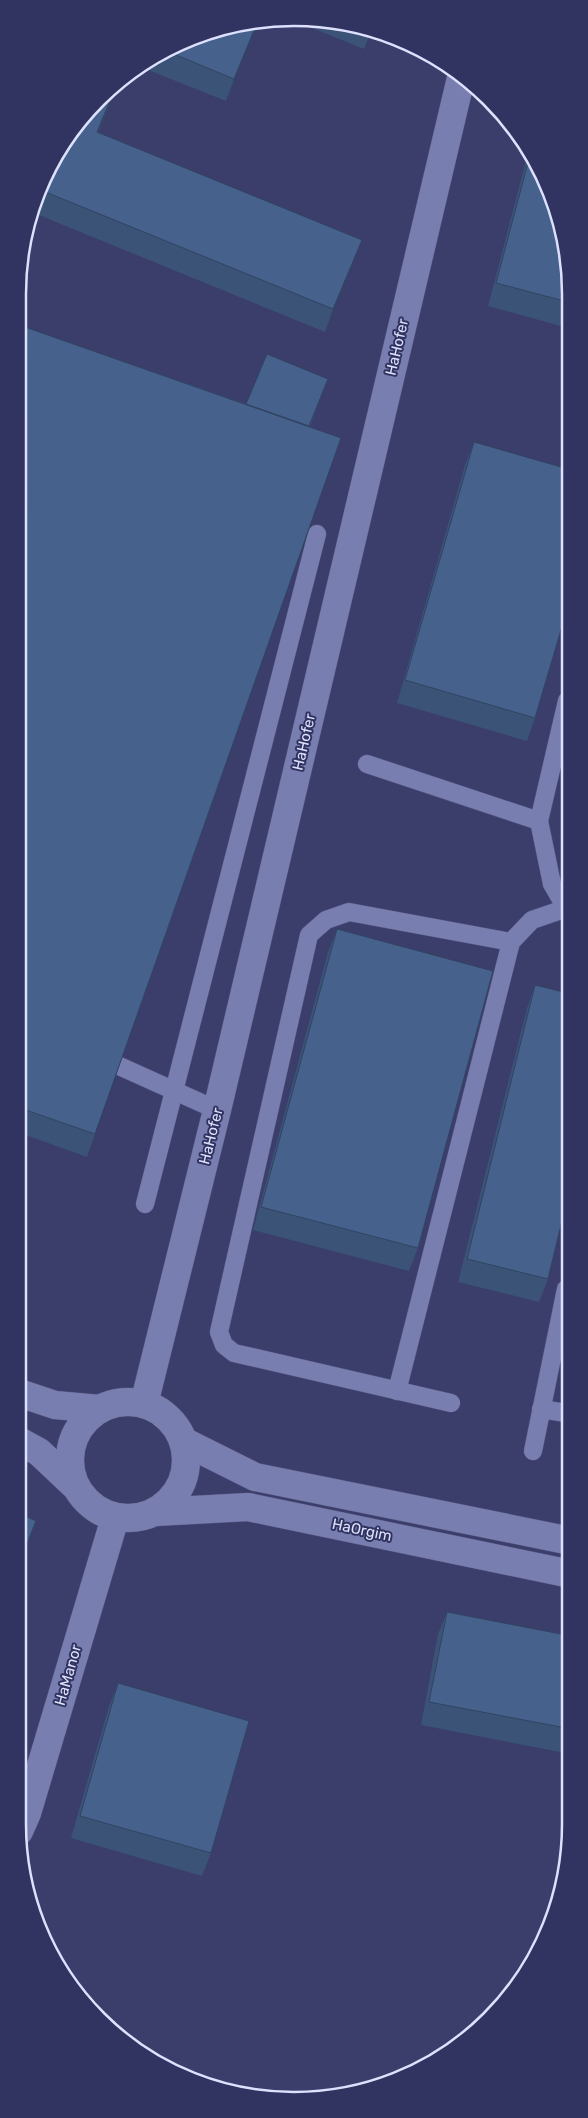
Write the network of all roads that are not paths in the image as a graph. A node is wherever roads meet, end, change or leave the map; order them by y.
1 (460, 84) edge
2 (317, 534) edge
3 (562, 722) edge
4 (367, 764) dead end
5 (539, 821) junction
6 (562, 901) edge
7 (562, 909) edge
8 (510, 942) junction
9 (80, 1049) edge
10 (175, 1091) junction
11 (217, 1110) junction
12 (145, 1204) dead end
13 (562, 1309) edge
14 (397, 1391) junction
15 (26, 1395) edge
16 (451, 1403) dead end
17 (144, 1404) junction
18 (100, 1409) junction
19 (542, 1409) junction
20 (562, 1413) edge
21 (183, 1441) junction
22 (26, 1445) edge
23 (533, 1451) dead end
24 (74, 1485) junction
25 (156, 1512) junction
26 (115, 1518) junction
27 (562, 1539) edge
28 (562, 1572) edge
29 (26, 1815) edge

1 - 11 street, HaHofer
2 - 10 lane
3 - 5 lane
4 - 5 lane
5 - 6 lane
7 - 8 lane
8 - 14 lane
8 - 14 lane
9 - 10 lane
10 - 11 lane
10 - 12 lane
11 - 17 street, HaHofer
13 - 19 lane
14 - 16 lane
15 - 18 street
17 - 18 street
17 - 21 street
18 - 24 street
19 - 20 lane
19 - 23 lane
21 - 25 street
21 - 27 street, HaOrgim
22 - 24 street
24 - 26 street
25 - 26 street
25 - 28 street, HaOrgim
26 - 29 street, HaManor

